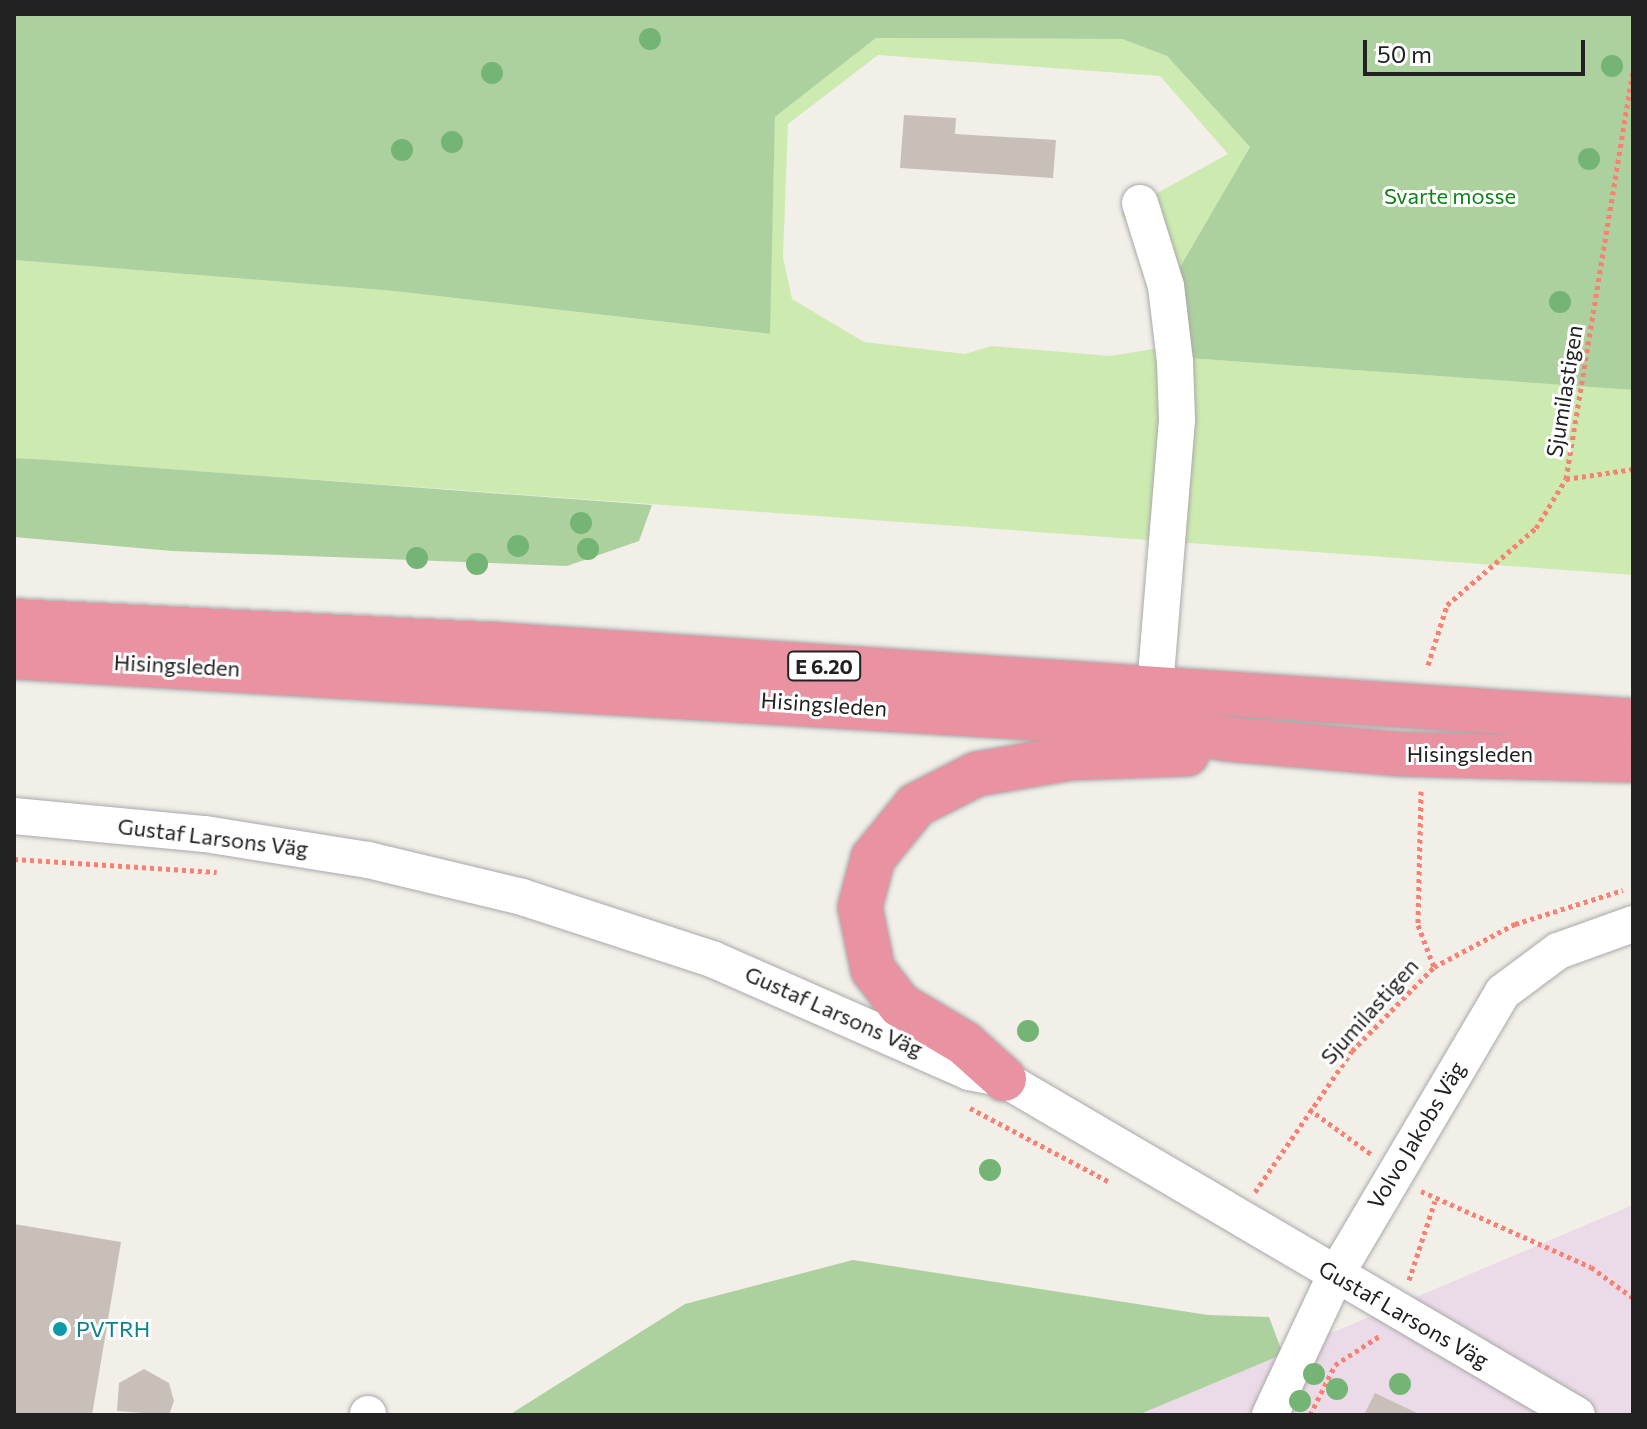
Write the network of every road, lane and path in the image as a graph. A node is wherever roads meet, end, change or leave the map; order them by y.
1 (1633, 70) edge
2 (1140, 203) dead end
3 (1633, 469) edge
4 (1566, 479) junction
5 (14, 621) edge
6 (14, 657) edge
7 (1428, 665) dead end
8 (1155, 687) junction
9 (1633, 721) edge
10 (1227, 739) junction
11 (1633, 760) edge
12 (1421, 787) dead end
13 (14, 816) edge
14 (14, 859) edge
15 (220, 872) dead end
16 (1633, 889) edge
17 (1633, 924) edge
18 (1434, 967) junction
19 (1004, 1079) junction
20 (956, 1100) dead end
21 (1119, 1187) dead end
22 (1435, 1201) dead end
23 (1242, 1217) junction
24 (1335, 1276) junction
25 (1633, 1298) edge
26 (1557, 1410) edge
27 (1270, 1415) edge

1 - 4 path, Sjumilastigen
2 - 8 street
3 - 4 path
4 - 7 path, Sjumilastigen
5 - 8 highway, Hisingsleden / E 6.20
6 - 10 highway, Hisingsleden / E 6.20
8 - 9 highway, Hisingsleden / E 6.20
10 - 11 highway, Hisingsleden / E 6.20
10 - 19 highway
12 - 18 path, Sjumilastigen
13 - 19 street, Gustaf Larsons Väg
14 - 15 path
16 - 18 path
17 - 24 street, Volvo Jakobs Väg
18 - 23 path, Sjumilastigen
19 - 23 street, Gustaf Larsons Väg
20 - 21 path
22 - 25 path
23 - 24 street, Gustaf Larsons Väg
24 - 26 street, Gustaf Larsons Väg
24 - 27 street, Volvo Jakobs Väg

